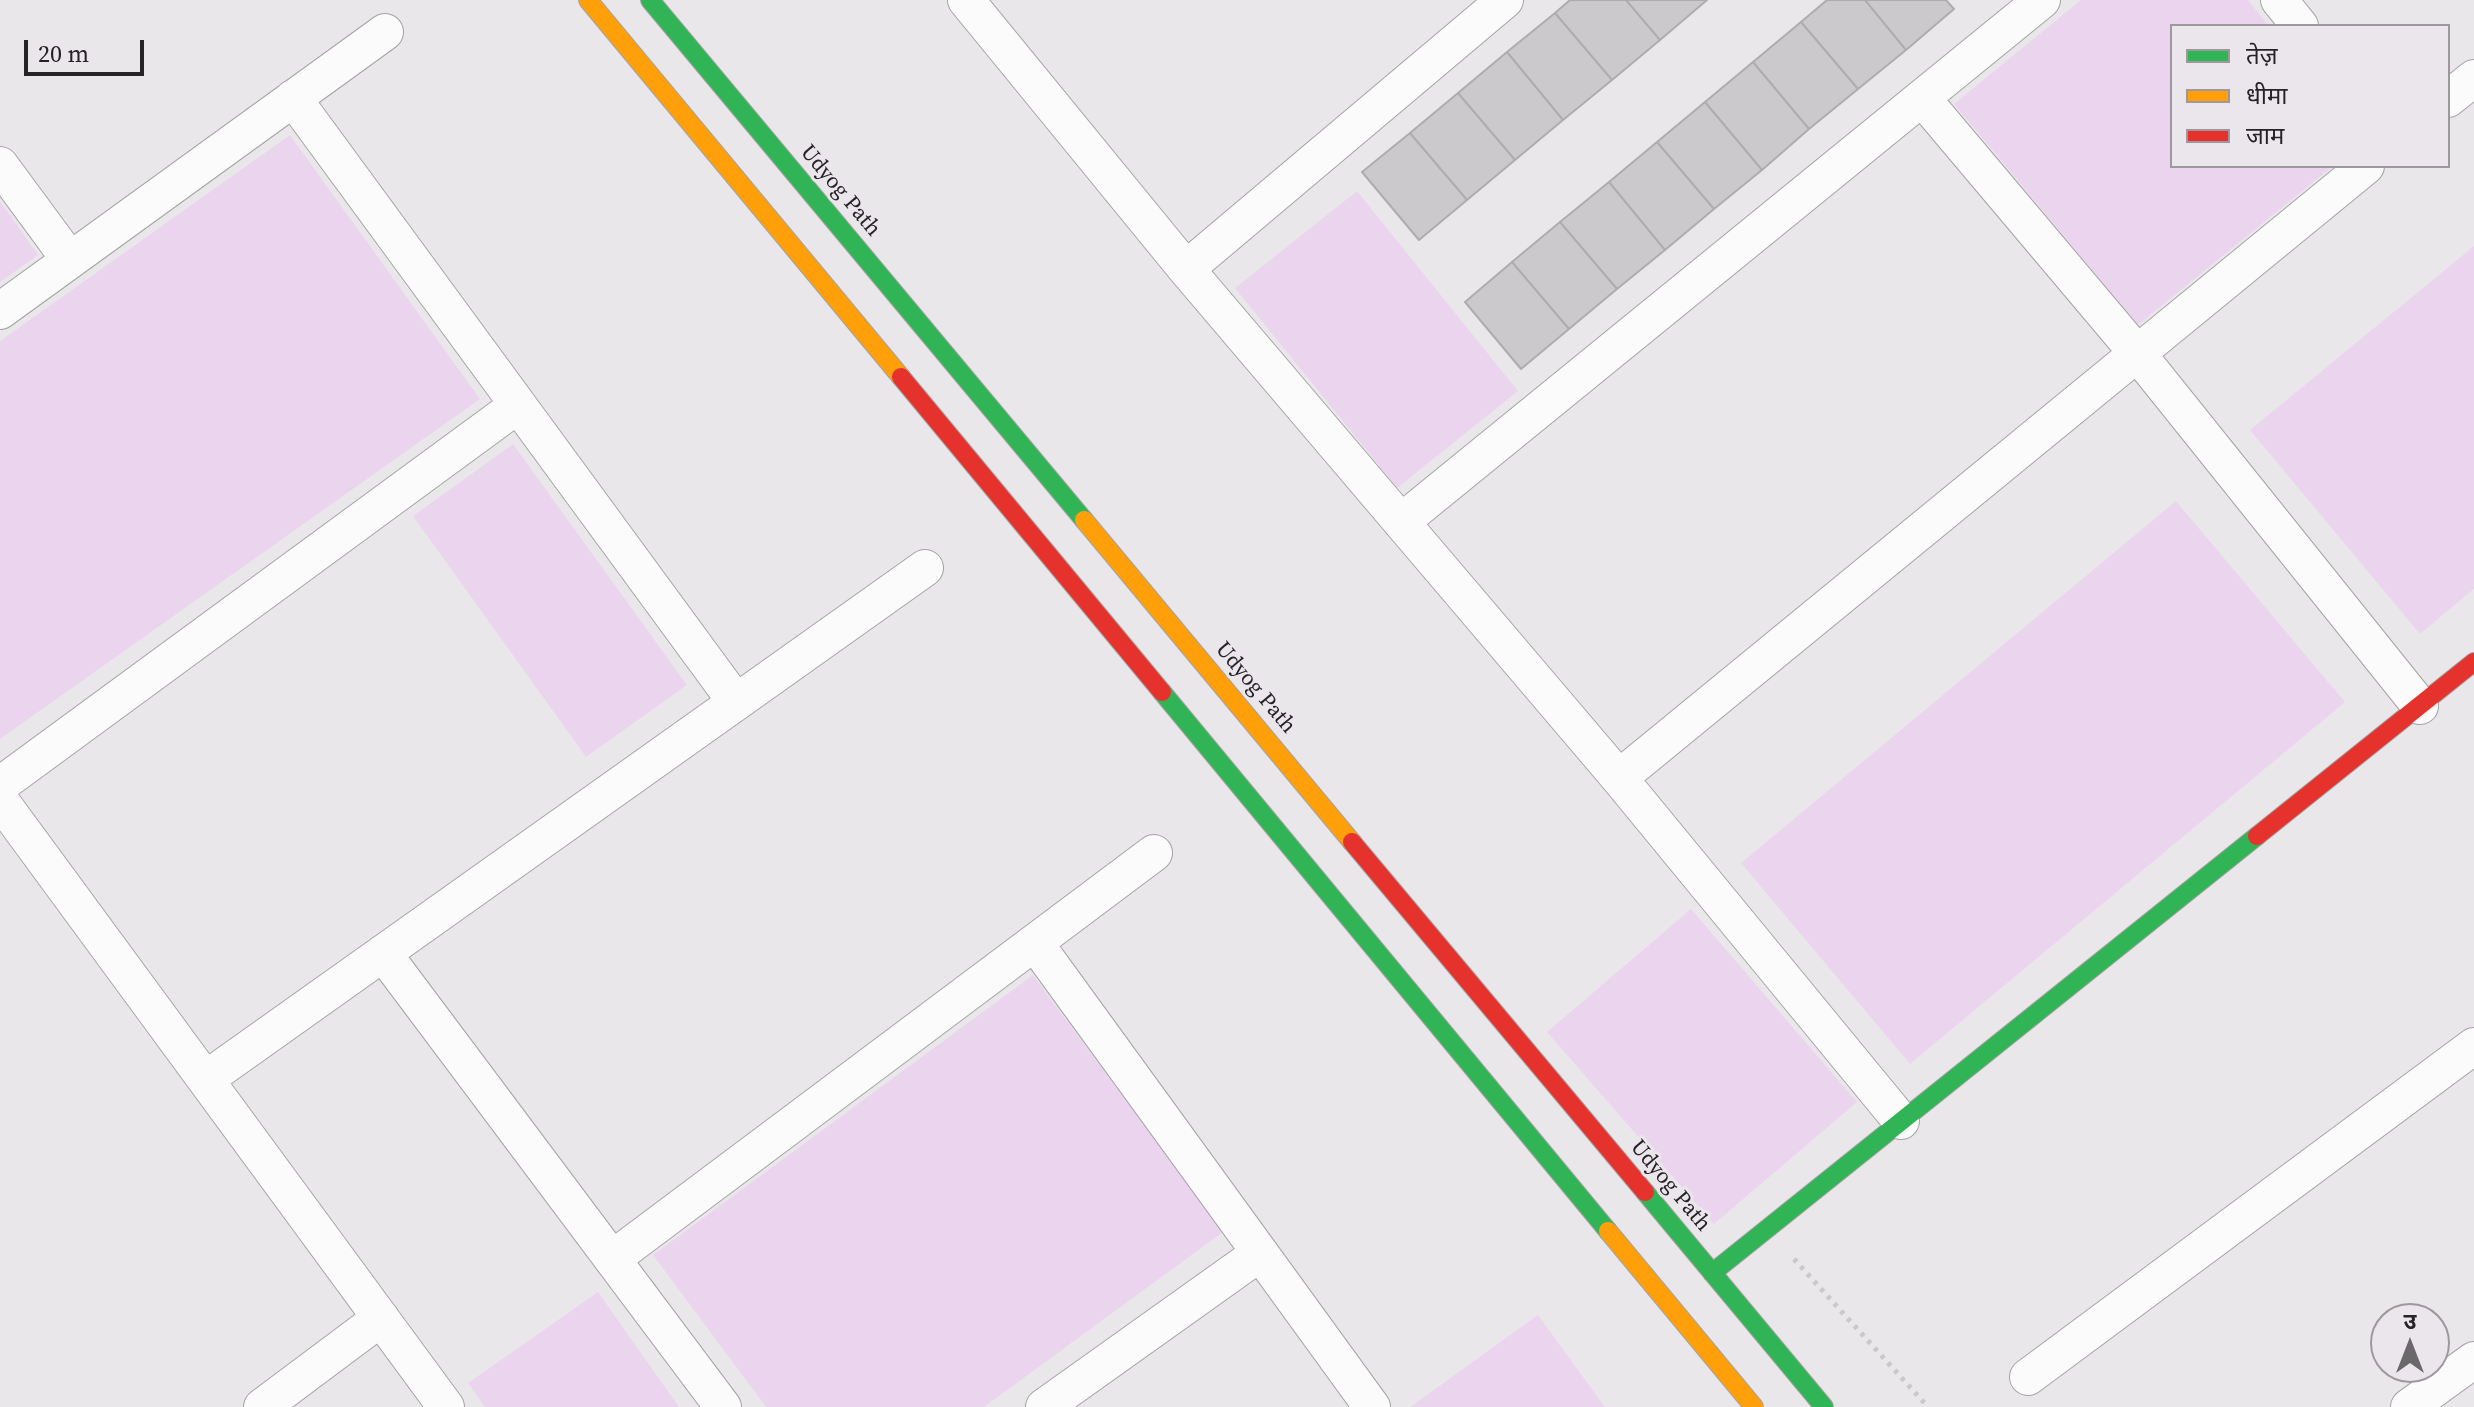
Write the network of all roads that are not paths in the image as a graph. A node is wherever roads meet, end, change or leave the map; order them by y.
1 (588, 0) edge
2 (650, 0) edge
3 (966, 0) edge
4 (1505, 0) edge
5 (2042, 0) edge
6 (2279, 0) edge
7 (2298, 24) edge
8 (385, 32) dead end
9 (2474, 78) edge
10 (2450, 97) edge
11 (293, 98) junction
12 (1922, 98) junction
13 (0, 165) edge
14 (2364, 168) edge
15 (70, 260) junction
16 (1186, 269) junction
17 (0, 311) edge
18 (2137, 353) junction
19 (518, 405) junction
20 (1401, 522) junction
21 (925, 568) dead end
22 (2474, 662) edge
23 (736, 702) junction
24 (2420, 706) junction
25 (1619, 778) junction
26 (0, 785) edge
27 (0, 800) edge
28 (1154, 853) dead end
29 (1035, 943) junction
30 (383, 953) junction
31 (2474, 1046) edge
32 (206, 1079) junction
33 (1901, 1121) junction
34 (1260, 1253) junction
35 (612, 1259) junction
36 (1712, 1273) junction
37 (381, 1318) junction
38 (2474, 1360) edge
39 (2028, 1377) dead end
40 (262, 1407) edge
41 (446, 1407) edge
42 (723, 1407) edge
43 (1044, 1407) edge
44 (1372, 1407) edge
45 (1754, 1407) edge
46 (1824, 1407) edge
47 (2409, 1407) edge

1 - 45 main road
2 - 36 main road, Udyog Path
3 - 16 street
4 - 16 street
5 - 12 street
6 - 7 street
8 - 11 street
9 - 10 street
11 - 15 street
11 - 19 street
12 - 18 street
12 - 20 street
13 - 15 street
14 - 18 street
15 - 17 street
16 - 20 street
18 - 24 street
18 - 25 street
19 - 23 street
19 - 26 street
20 - 25 street
21 - 23 street
22 - 24 main road
23 - 30 street
24 - 33 main road
25 - 33 street
27 - 32 street
28 - 29 street
29 - 34 street
29 - 35 street
30 - 32 street
30 - 35 street
31 - 39 street
32 - 37 street
33 - 36 main road
34 - 43 street
34 - 44 street
35 - 42 street
36 - 46 main road, Udyog Path
37 - 40 street
37 - 41 street
38 - 47 street

